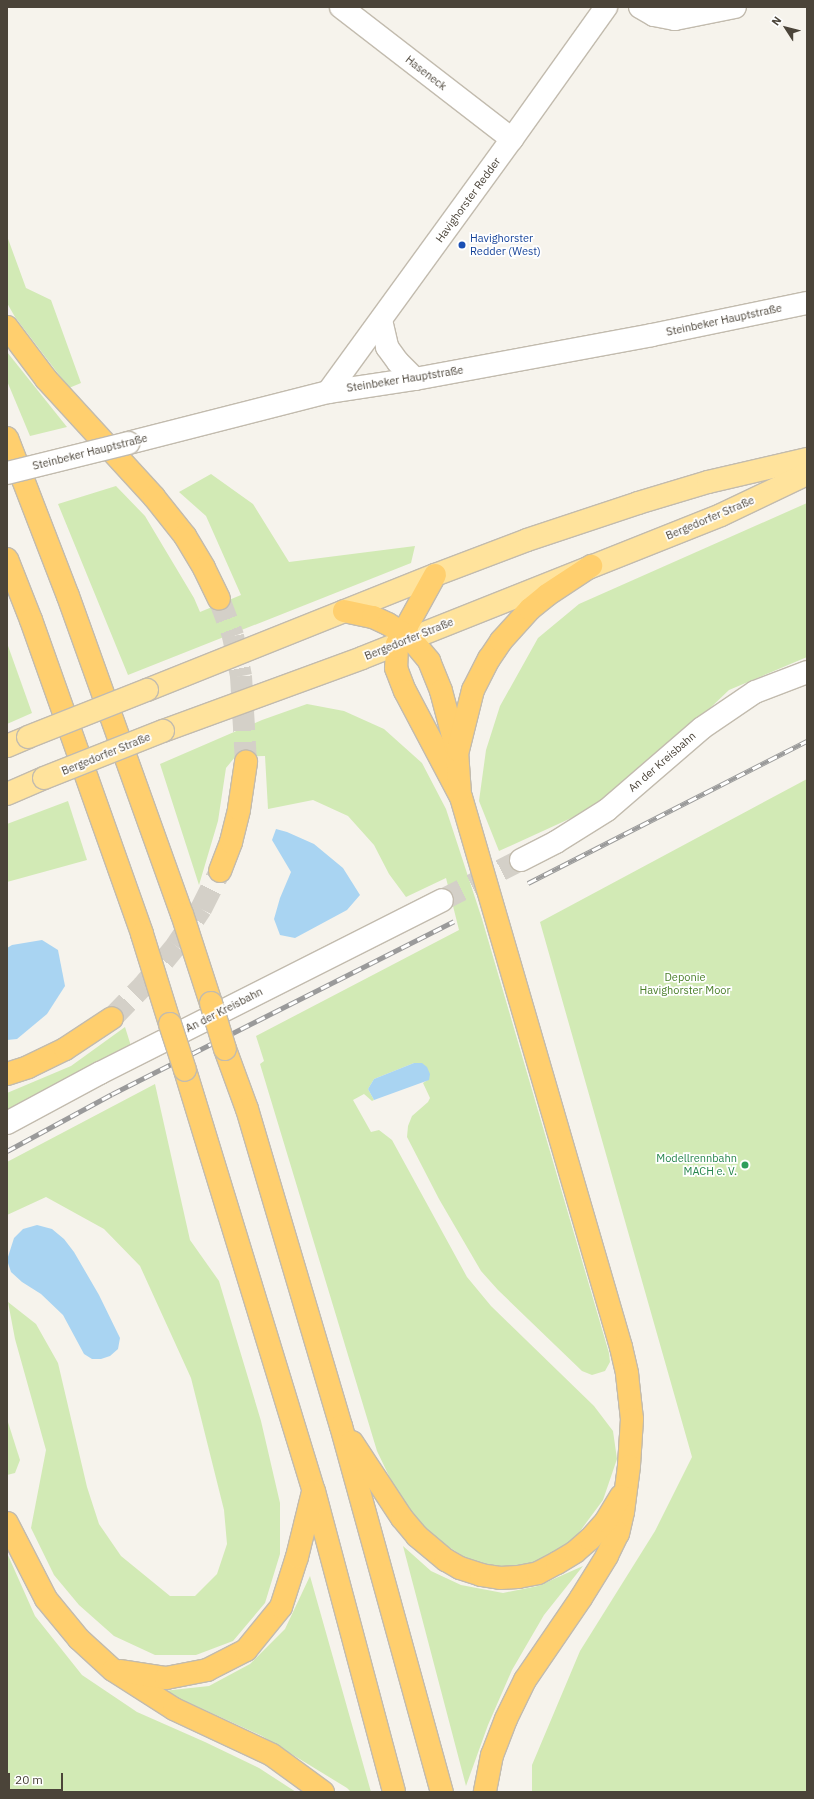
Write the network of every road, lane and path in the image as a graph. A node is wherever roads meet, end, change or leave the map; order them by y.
1 (341, 7) edge
2 (606, 7) edge
3 (640, 7) edge
4 (735, 7) edge
5 (512, 139) junction
6 (807, 303) edge
7 (381, 320) junction
8 (7, 327) edge
9 (415, 379) junction
10 (328, 392) junction
11 (7, 438) edge
12 (807, 459) edge
13 (7, 473) edge
14 (807, 474) edge
15 (7, 559) edge
16 (591, 566) junction
17 (435, 575) junction
18 (219, 599) tunnel mouth
19 (344, 611) junction
20 (403, 638) junction
21 (807, 672) edge
22 (7, 746) edge
23 (457, 751) junction
24 (246, 762) tunnel mouth
25 (7, 794) edge
26 (461, 797) junction
27 (521, 860) tunnel mouth
28 (220, 870) tunnel mouth
29 (442, 900) tunnel mouth
30 (112, 1018) tunnel mouth
31 (7, 1074) edge
32 (7, 1123) edge
33 (342, 1426) junction
34 (626, 1486) junction
35 (314, 1491) junction
36 (7, 1523) edge
37 (113, 1670) junction
38 (323, 1792) edge
39 (394, 1792) edge
40 (442, 1792) edge
41 (485, 1792) edge

1 - 5 street, Haseneck
2 - 5 street, Havighorster Redder
3 - 4 street
5 - 7 street, Havighorster Redder
6 - 9 street, Steinbeker Hauptstraße
7 - 9 street
7 - 10 street, Havighorster Redder
8 - 18 highway
9 - 10 street, Steinbeker Hauptstraße
10 - 13 street, Steinbeker Hauptstraße, bridge
11 - 33 highway, bridge
12 - 17 main road
14 - 16 main road, Bergedorfer Straße
15 - 35 highway, bridge
16 - 20 main road, Bergedorfer Straße
16 - 23 highway
17 - 19 main road
17 - 20 highway
19 - 20 highway
19 - 22 main road, bridge
20 - 23 highway
20 - 25 main road, Bergedorfer Straße, bridge
20 - 26 highway
21 - 27 street, An der Kreisbahn
23 - 26 highway
24 - 28 highway
26 - 34 highway
29 - 32 street, An der Kreisbahn
30 - 31 highway
33 - 34 highway
33 - 40 highway
34 - 41 highway
35 - 37 highway
35 - 39 highway
36 - 37 highway
37 - 38 highway

